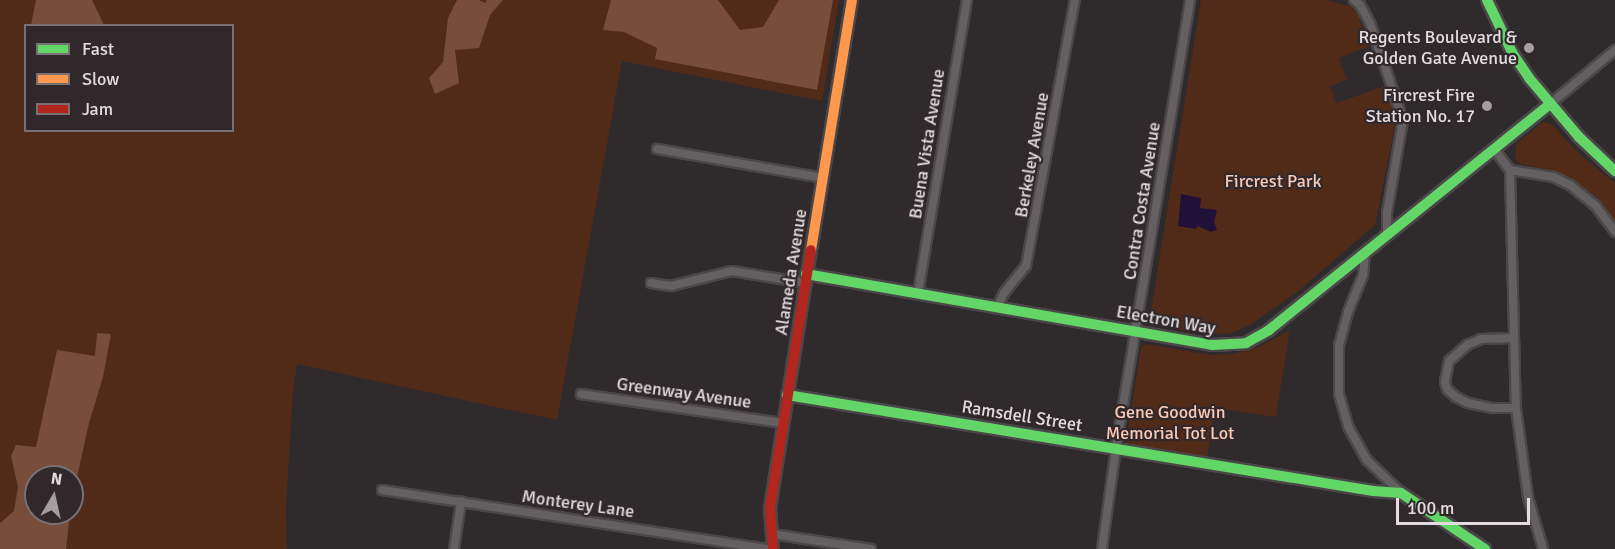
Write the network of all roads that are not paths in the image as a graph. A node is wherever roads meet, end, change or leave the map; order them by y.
1 (852, 0) edge
2 (967, 0) edge
3 (1075, 0) edge
4 (1190, 0) edge
5 (1353, 0) edge
6 (1487, 0) edge
7 (1615, 50) edge
8 (1550, 105) junction
9 (657, 149) dead end
10 (1494, 149) junction
11 (1510, 170) junction
12 (1615, 171) edge
13 (823, 178) junction
14 (1615, 232) edge
15 (1387, 234) junction
16 (1365, 254) junction
17 (806, 278) junction
18 (651, 283) dead end
19 (918, 293) junction
20 (997, 307) junction
21 (1135, 332) junction
22 (1512, 338) junction
23 (581, 394) dead end
24 (787, 395) junction
25 (1516, 408) junction
26 (782, 423) junction
27 (1116, 448) junction
28 (382, 490) dead end
29 (1401, 493) junction
30 (461, 502) junction
31 (772, 534) junction
32 (454, 549) edge
33 (771, 549) edge
34 (871, 549) edge
35 (1102, 549) edge
36 (1485, 549) edge
37 (1543, 549) edge

1 - 13 street, Alameda Avenue
2 - 19 street, Buena Vista Avenue
3 - 20 street, Berkeley Avenue
4 - 21 street, Contra Costa Avenue
5 - 15 street
6 - 8 street
7 - 8 street
8 - 10 street, Electron Way
8 - 12 street
9 - 13 street
10 - 11 street
10 - 15 street, Electron Way
11 - 14 street
11 - 22 street
13 - 17 street, Alameda Avenue
15 - 16 street, Electron Way
16 - 21 street, Electron Way
16 - 29 street
17 - 18 street
17 - 19 street, Electron Way
17 - 24 street, Alameda Avenue
19 - 20 street, Electron Way
20 - 21 street, Electron Way
21 - 27 street, Contra Costa Avenue
22 - 25 street
22 - 25 street
23 - 26 street, Greenway Avenue
24 - 26 street, Alameda Avenue
24 - 27 street, Ramsdell Street
25 - 37 street
26 - 31 street, Alameda Avenue
27 - 29 street, Ramsdell Street
27 - 35 street, Contra Costa Avenue
28 - 30 street, Monterey Lane
29 - 36 street, Ramsdell Street
30 - 32 street
30 - 33 street, Monterey Lane
31 - 33 street, Alameda Avenue
31 - 34 street

